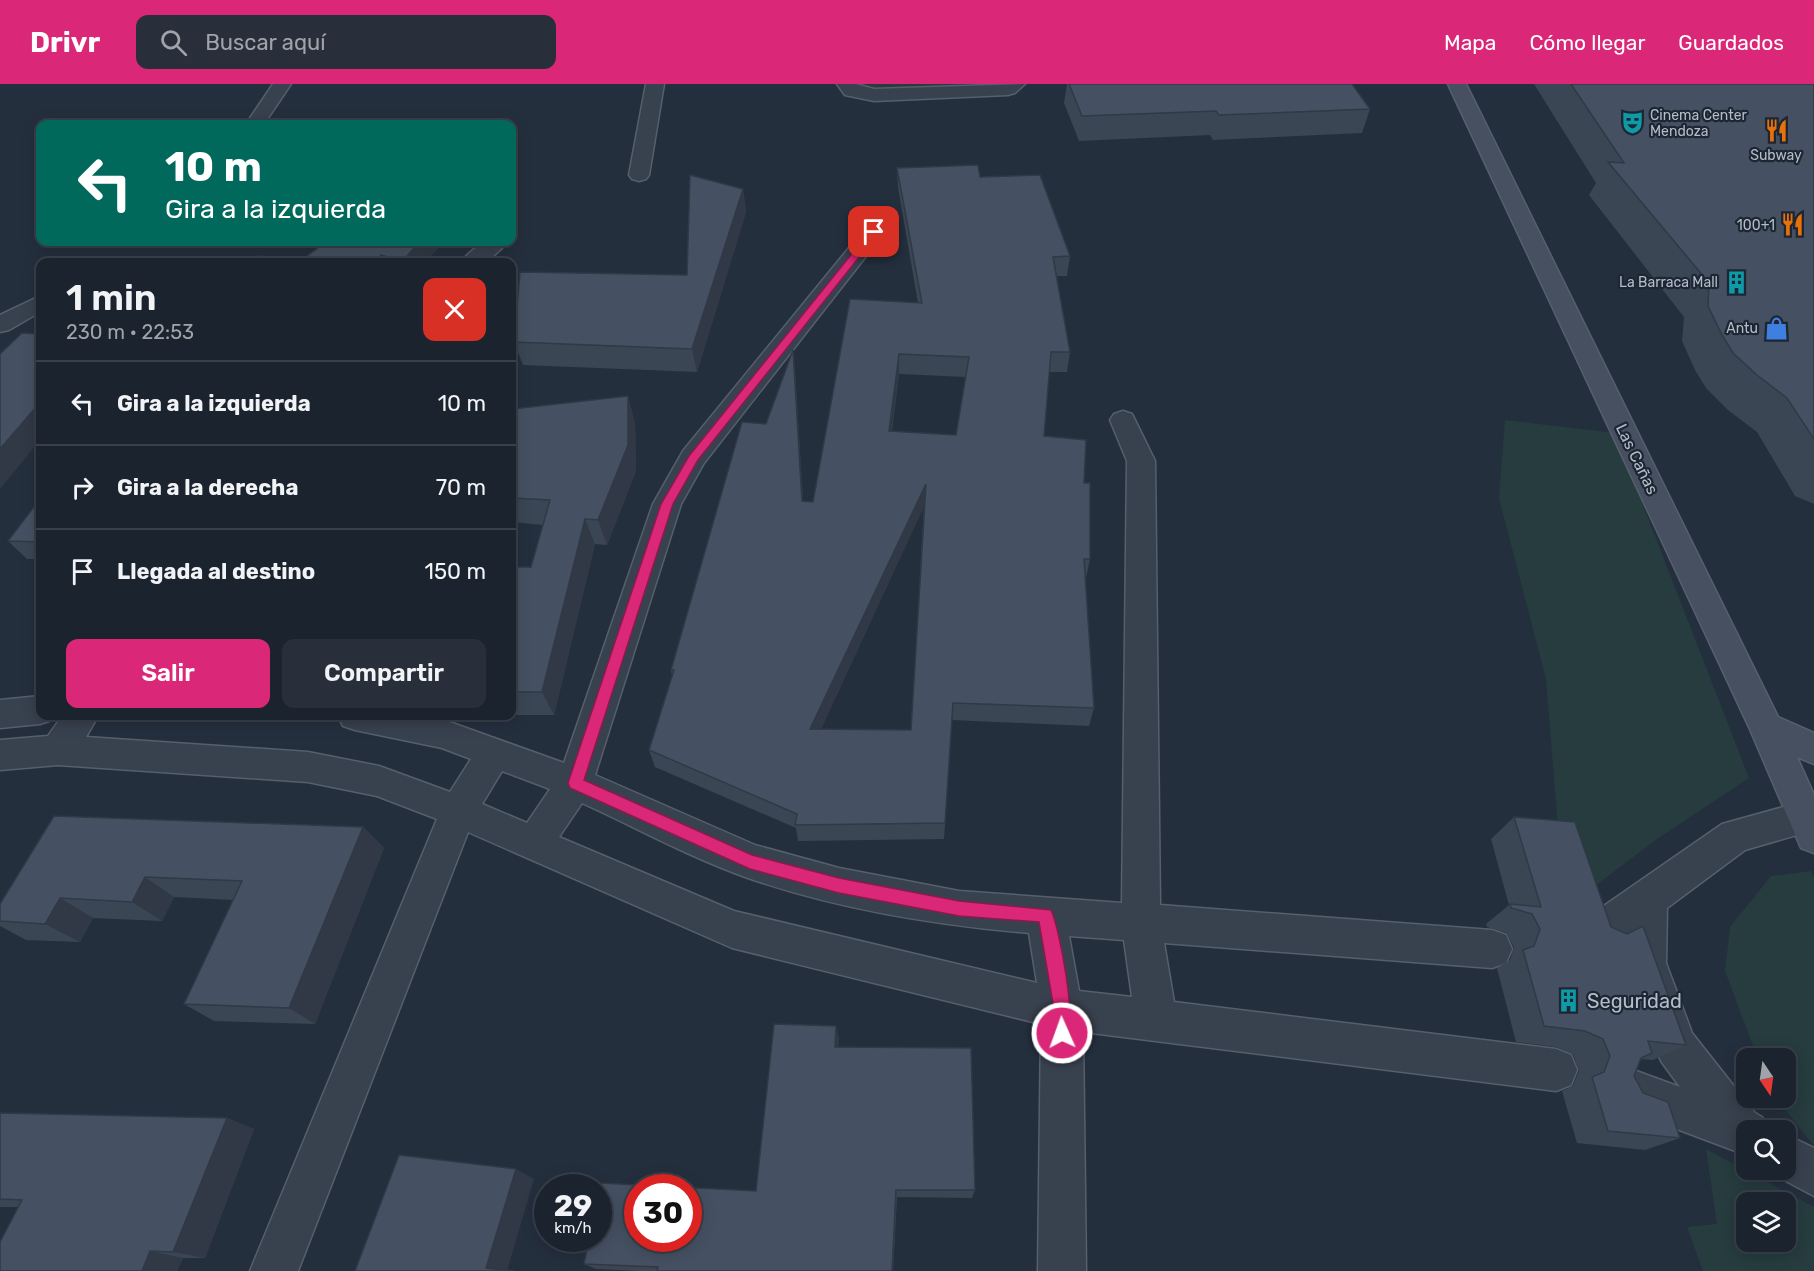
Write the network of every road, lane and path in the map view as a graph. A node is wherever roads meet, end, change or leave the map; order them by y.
1 (282, 84) edge
2 (655, 84) edge
3 (846, 84) edge
4 (1016, 84) edge
5 (1457, 84) edge
6 (258, 120) edge
7 (639, 175) dead end
8 (874, 232) dead end
9 (36, 305) edge
10 (0, 325) edge
11 (1123, 420) dead end
12 (36, 710) edge
13 (0, 714) edge
14 (78, 720) edge
15 (375, 720) edge
16 (1766, 727) junction
17 (1814, 749) edge
18 (58, 750) junction
19 (494, 753) junction
20 (0, 755) edge
21 (575, 783) junction
22 (458, 812) junction
23 (1810, 826) edge
24 (534, 844) junction
25 (1648, 899) junction
26 (1046, 915) junction
27 (1141, 922) junction
28 (1599, 932) edge
29 (1492, 949) dead end
30 (1062, 1009) junction
31 (1156, 1021) junction
32 (1557, 1070) dead end
33 (1626, 1089) edge
34 (1736, 1122) edge
35 (1736, 1128) edge
36 (1796, 1162) edge
37 (1814, 1173) edge
38 (274, 1271) edge
39 (1062, 1271) edge

1 - 6 street
2 - 7 street
3 - 4 street
5 - 16 main road, Las Cañas
8 - 21 street
9 - 10 street
11 - 27 street
12 - 13 street
14 - 18 street
15 - 19 street
16 - 17 main road
16 - 23 main road, Las Cañas
18 - 20 street
18 - 22 street
19 - 21 street
19 - 22 street
21 - 24 street
21 - 26 street
22 - 24 street
22 - 38 street
23 - 25 street
24 - 30 street
25 - 28 street
25 - 34 street
26 - 27 street
26 - 30 street
27 - 29 street
27 - 31 street
30 - 31 street
30 - 39 street
31 - 32 street
33 - 35 street
36 - 37 street

